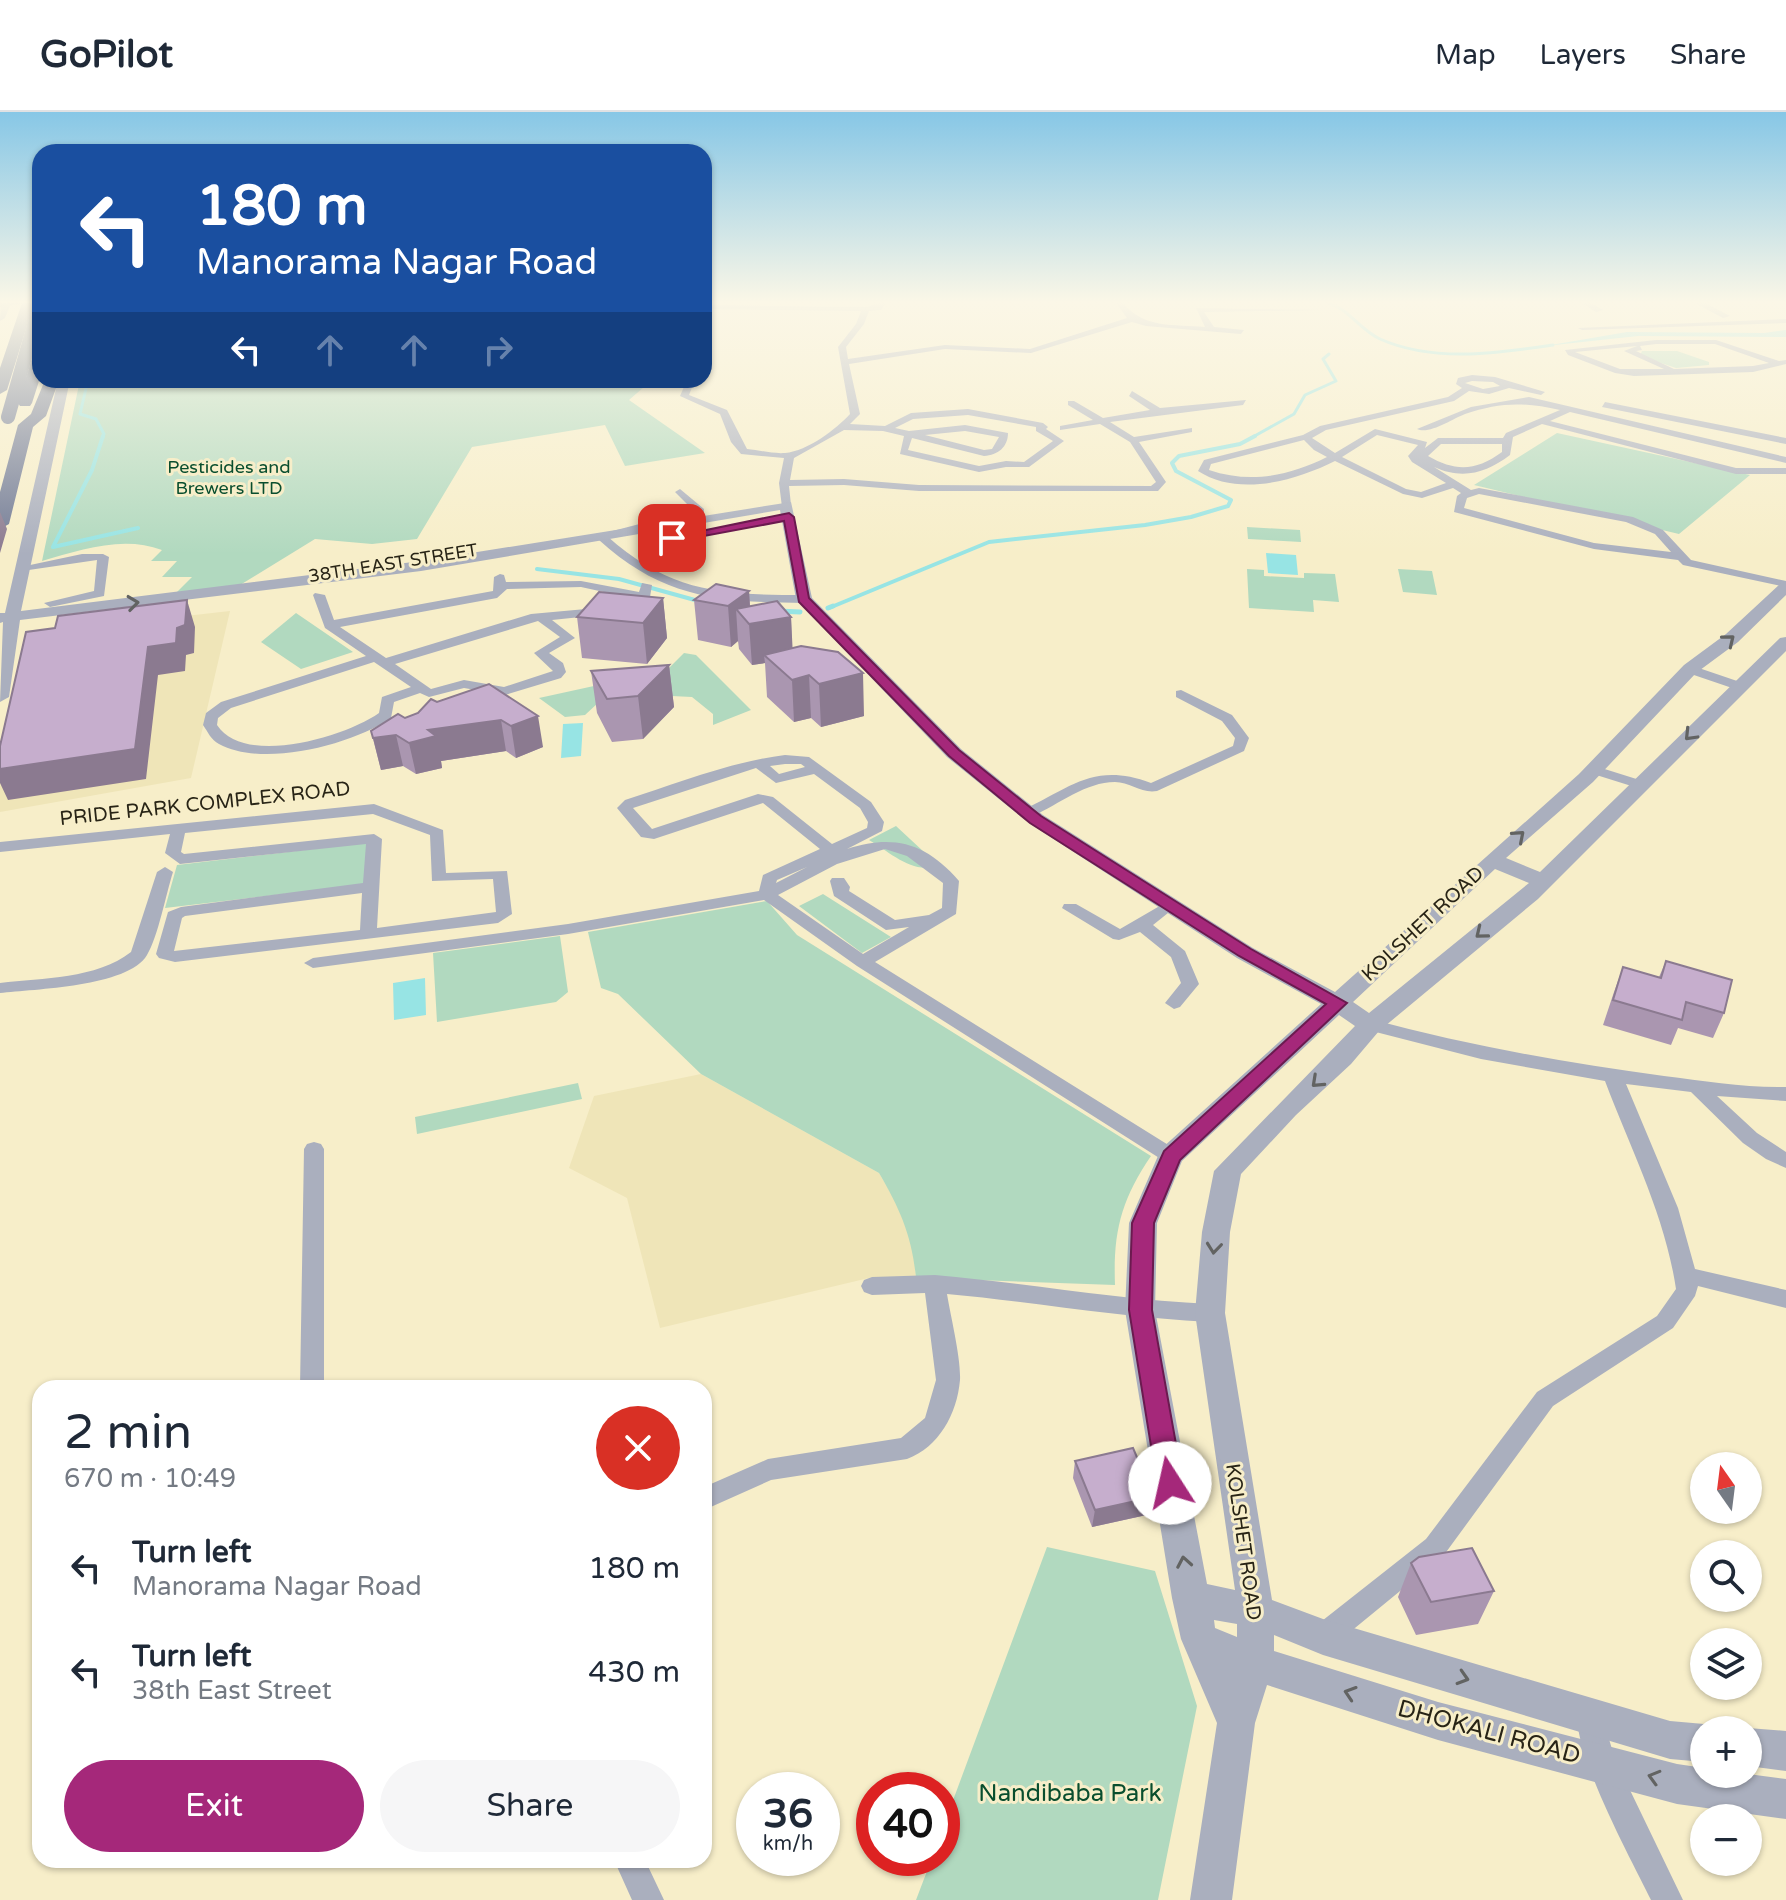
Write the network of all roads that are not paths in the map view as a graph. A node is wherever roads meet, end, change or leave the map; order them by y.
1 (23, 386) edge
2 (28, 386) edge
3 (848, 386) edge
4 (1503, 387) joint
5 (55, 388) edge
6 (56, 388) edge
7 (688, 388) edge
8 (1468, 388) joint
9 (1485, 391) junction
10 (1132, 394) dead end
11 (1243, 402) dead end
12 (1071, 403) dead end
13 (1598, 403) dead end
14 (1577, 405) junction
15 (1158, 411) junction
16 (1398, 413) junction
17 (1099, 420) junction
18 (1541, 421) junction
19 (15, 422) junction
20 (1416, 424) junction
21 (843, 427) junction
22 (1063, 428) dead end
23 (886, 429) junction
24 (909, 434) junction
25 (1309, 437) junction
26 (1133, 440) junction
27 (1438, 441) junction
28 (1507, 441) junction
29 (1786, 441) edge
30 (1786, 451) edge
31 (789, 456) junction
32 (1340, 457) junction
33 (1786, 460) edge
34 (1786, 471) edge
35 (784, 483) junction
36 (1454, 484) junction
37 (680, 492) dead end
38 (1467, 492) junction
39 (787, 511) junction
40 (0, 524) edge
41 (606, 541) junction
42 (1682, 557) junction
43 (22, 568) junction
44 (1786, 585) edge
45 (319, 595) junction
46 (223, 599) junction
47 (804, 599) junction
48 (50, 603) dead end
49 (541, 617) junction
50 (5, 625) edge
51 (329, 625) junction
52 (1786, 642) edge
53 (380, 660) junction
54 (1690, 669) junction
55 (1738, 686) junction
56 (430, 694) junction
57 (1181, 694) dead end
58 (0, 697) edge
59 (1595, 770) junction
60 (1641, 785) junction
61 (374, 809) junction
62 (1028, 813) junction
63 (178, 831) junction
64 (374, 839) junction
65 (0, 847) edge
66 (830, 850) junction
67 (1492, 860) junction
68 (165, 872) dead end
69 (838, 881) dead end
70 (1543, 881) junction
71 (371, 887) junction
72 (767, 895) junction
73 (1170, 905) junction
74 (1070, 908) dead end
75 (933, 923) junction
76 (1142, 925) junction
77 (368, 932) junction
78 (863, 962) junction
79 (313, 963) dead end
80 (0, 988) edge
81 (1174, 1003) dead end
82 (1338, 1003) junction
83 (1370, 1025) junction
84 (1614, 1078) junction
85 (1697, 1087) junction
86 (1786, 1094) edge
87 (314, 1149) dead end
88 (1171, 1156) junction
89 (1786, 1161) edge
90 (1686, 1275) junction
91 (935, 1284) junction
92 (872, 1286) dead end
93 (1786, 1299) edge
94 (1140, 1310) junction
95 (1210, 1313) junction
96 (312, 1380) edge
97 (712, 1495) edge
98 (1190, 1598) junction
99 (1256, 1611) junction
100 (1323, 1637) junction
101 (1199, 1639) junction
102 (1255, 1663) junction
103 (1589, 1716) junction
104 (1236, 1723) junction
105 (1690, 1742) edge
106 (1762, 1748) edge
107 (1786, 1751) edge
108 (1601, 1762) junction
109 (1786, 1799) edge
110 (633, 1868) edge
111 (648, 1900) edge
112 (1211, 1900) edge
113 (1667, 1900) edge

1 - 19 main road, bridge
2 - 19 main road
3 - 21 street
4 - 9 street
4 - 14 street
5 - 19 main road
6 - 43 street
7 - 31 street
8 - 9 street
8 - 16 street
9 - 20 street
10 - 15 street
11 - 15 street
12 - 17 street
13 - 29 street
14 - 18 street
14 - 20 street
14 - 30 street
14 - 33 street
15 - 17 street
15 - 26 street
16 - 20 street
16 - 25 street
17 - 22 street
17 - 26 street
18 - 28 street
18 - 34 street
19 - 40 main road
20 - 25 street
20 - 27 street
21 - 23 street
21 - 31 street
23 - 24 street
23 - 24 street
24 - 24 street
25 - 32 street
25 - 32 street
26 - 35 street
27 - 28 street
27 - 28 street
31 - 35 street
32 - 36 street
32 - 36 street
35 - 39 street
36 - 38 street
37 - 41 street
38 - 42 street
38 - 42 street
39 - 41 street, 38TH EAST STREET
39 - 47 street
41 - 45 street, 38TH EAST STREET
41 - 46 street, 38TH EAST STREET
41 - 47 street
42 - 44 street
43 - 48 street
43 - 50 street
54 -> 44 street, KOLSHET ROAD
45 - 46 street, 38TH EAST STREET
45 - 51 street
46 - 50 street, 38TH EAST STREET
47 - 62 street
49 - 51 street
49 - 53 street
49 - 56 street
50 - 58 street
51 - 53 street
52 - 55 street, KOLSHET ROAD
53 - 56 street
53 - 56 street
54 - 55 street
54 - 59 street, KOLSHET ROAD
55 -> 60 street, KOLSHET ROAD
57 - 62 street
59 - 60 street
67 -> 59 street, KOLSHET ROAD
60 - 70 street, KOLSHET ROAD
61 - 63 street, PRIDE PARK COMPLEX ROAD
61 - 64 street
61 - 77 street, PRIDE PARK COMPLEX ROAD
62 - 73 street
63 - 64 street
63 - 65 street, PRIDE PARK COMPLEX ROAD
64 - 71 street
66 - 66 street
66 - 72 street
67 - 70 street
67 - 82 street, KOLSHET ROAD
68 - 80 street
69 - 75 street
70 -> 83 street, KOLSHET ROAD
71 - 77 street
71 - 77 street, PRIDE PARK COMPLEX ROAD
72 - 75 street
72 - 78 street
72 - 79 street
73 - 76 street
73 - 82 street
74 - 76 street
75 - 78 street
76 - 81 street
78 - 88 street
82 - 83 street
82 - 88 street, KOLSHET ROAD
83 - 84 street
83 -> 95 street, KOLSHET ROAD
84 - 85 street
84 - 90 street
85 - 86 street
85 - 89 street
87 - 96 street
88 - 94 street, KOLSHET ROAD
90 - 93 street
90 - 100 street
91 - 92 street
91 - 94 street
91 - 97 street
94 - 95 street
98 -> 94 street, KOLSHET ROAD
95 - 99 street, KOLSHET ROAD
98 - 99 street, DHOKALI ROAD
98 - 101 street, KOLSHET ROAD
99 - 100 street, DHOKALI ROAD
99 - 102 street, KOLSHET ROAD
100 -> 103 street, DHOKALI ROAD
101 - 102 street, DHOKALI ROAD
101 - 104 street, KOLSHET ROAD
102 - 104 street, KOLSHET ROAD
108 -> 102 street, DHOKALI ROAD
103 - 105 street, DHOKALI ROAD
103 - 108 street
104 - 112 street, KOLSHET ROAD
106 - 107 street
109 -> 108 street, DHOKALI ROAD
108 - 113 street
110 - 111 street

